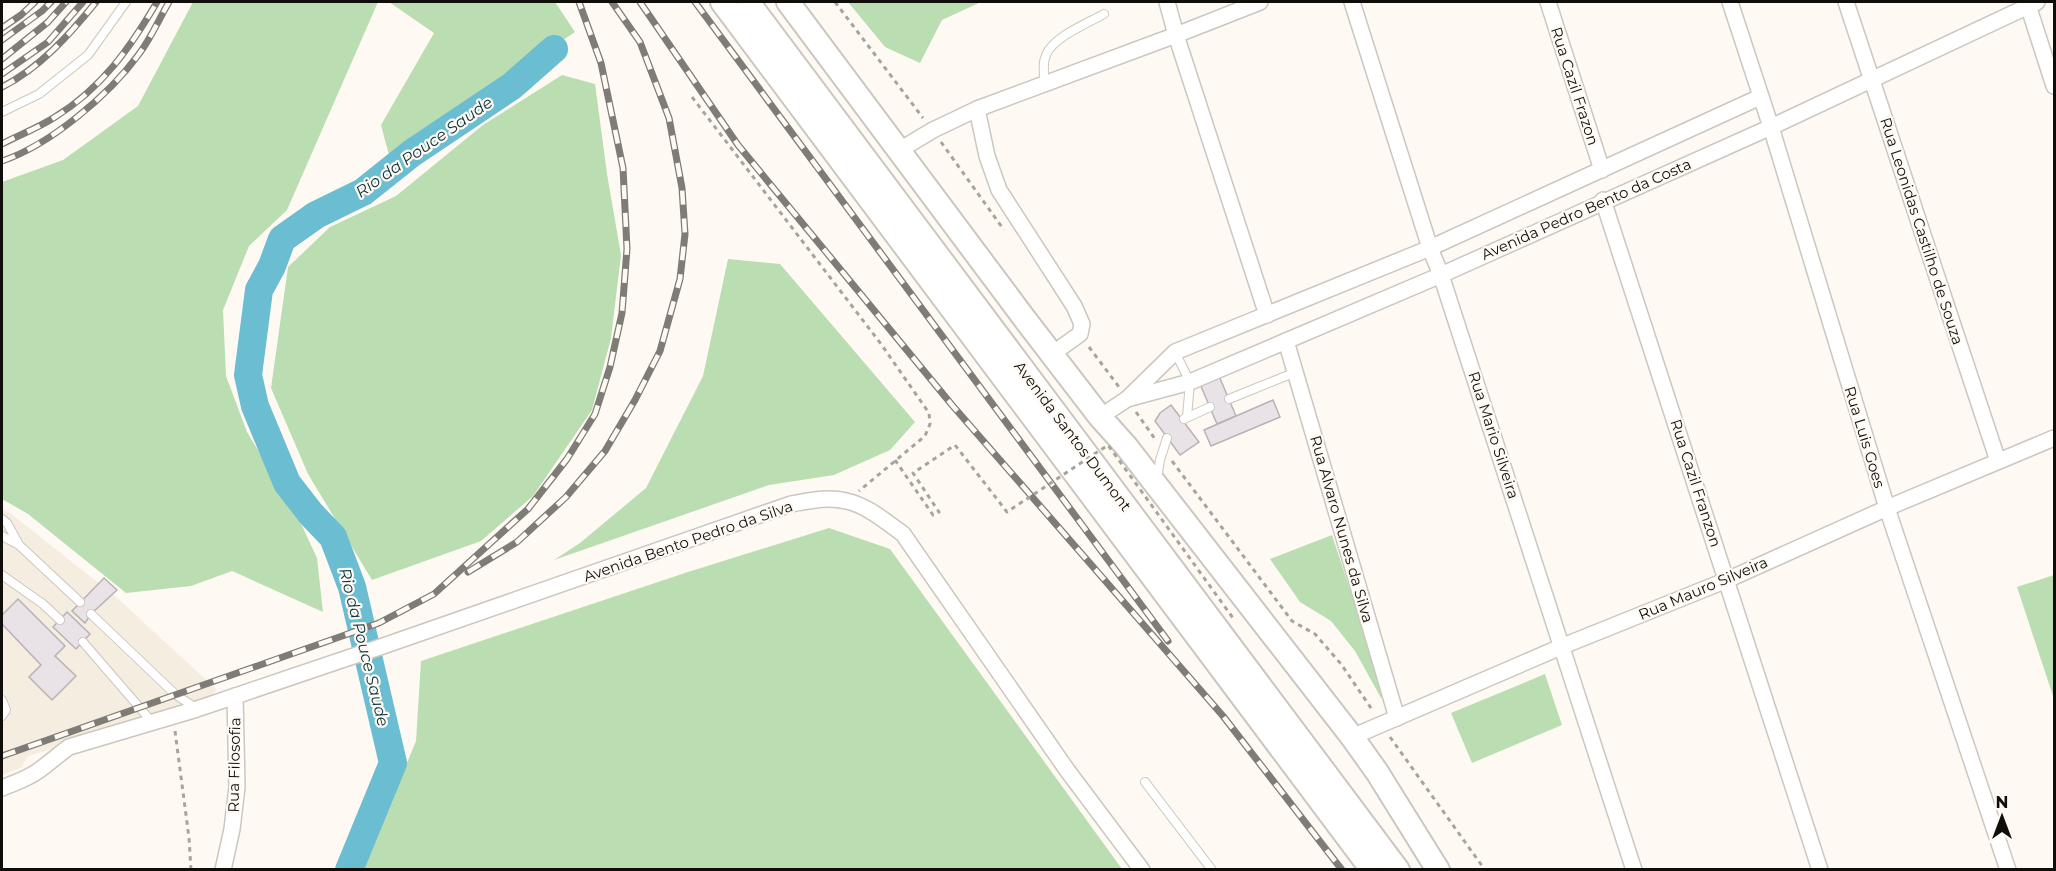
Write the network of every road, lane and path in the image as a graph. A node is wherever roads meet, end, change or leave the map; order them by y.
1 (126, 2) edge
2 (722, 2) edge
3 (748, 2) edge
4 (788, 2) edge
5 (1167, 2) edge
6 (1260, 2) edge
7 (1352, 2) edge
8 (1548, 2) edge
9 (1730, 2) edge
10 (1846, 2) edge
11 (2030, 3) edge
12 (1104, 14) dead end
13 (1176, 35) junction
14 (1871, 78) junction
15 (1045, 84) junction
16 (2055, 86) edge
17 (692, 97) dead end
18 (1760, 97) junction
19 (977, 109) junction
20 (2, 112) edge
21 (1771, 127) junction
22 (898, 151) junction
23 (1602, 170) junction
24 (1603, 200) junction
25 (1430, 248) junction
26 (1441, 274) junction
27 (1267, 315) junction
28 (1286, 341) junction
29 (1174, 352) junction
30 (1052, 354) junction
31 (1296, 372) junction
32 (1190, 382) junction
33 (1127, 399) junction
34 (1229, 399) dead end
35 (1210, 407) dead end
36 (1100, 417) junction
37 (1167, 438) dead end
38 (2055, 438) edge
39 (895, 460) junction
40 (1998, 461) junction
41 (1156, 484) junction
42 (847, 501) junction
43 (1887, 508) junction
44 (2, 519) edge
45 (2, 536) edge
46 (19, 544) junction
47 (2, 575) edge
48 (1727, 580) junction
49 (80, 602) dead end
50 (91, 614) dead end
51 (1233, 618) dead end
52 (60, 620) dead end
53 (83, 642) dead end
54 (1563, 646) junction
55 (235, 696) junction
56 (2, 700) edge
57 (197, 709) junction
58 (2, 716) edge
59 (173, 716) junction
60 (1396, 718) junction
61 (152, 722) junction
62 (1352, 737) junction
63 (1145, 782) dead end
64 (2, 788) edge
65 (191, 870) edge
66 (223, 870) edge
67 (1142, 870) edge
68 (1212, 870) edge
69 (1372, 870) edge
70 (1398, 870) edge
71 (1438, 870) edge
72 (1634, 870) edge
73 (1820, 870) edge
74 (2008, 870) edge

1 - 20 lane
2 - 69 main road, Avenida Santos Dumont
3 - 70 main road, Avenida Santos Dumont
4 - 22 main road
5 - 13 street
6 - 13 street
7 - 25 street, Rua Mario Silveira
8 - 23 street, Rua Cazil Frazon
9 - 18 street, Rua Luis Goes
10 - 14 street, Rua Leonidas Castilho de Souza
11 - 14 street, Avenida Pedro Bento da Costa
11 - 16 street
12 - 15 lane
13 - 15 street
13 - 27 street
14 - 21 street, Avenida Pedro Bento da Costa
14 - 40 street, Rua Leonidas Castilho de Souza
15 - 19 street
17 - 39 path
18 - 21 street, Rua Luis Goes
18 - 23 street, Avenida Pedro Bento da Costa
19 - 22 street
19 - 30 street
21 - 24 street, Avenida Pedro Bento da Costa
21 - 43 street, Rua Luis Goes
22 - 30 main road
23 - 25 street, Avenida Pedro Bento da Costa
24 - 26 street, Avenida Pedro Bento da Costa
24 - 48 street, Rua Cazil Franzon
25 - 26 street, Rua Mario Silveira
25 - 27 street, Avenida Pedro Bento da Costa
26 - 28 street, Avenida Pedro Bento da Costa
26 - 54 street, Rua Mario Silveira
27 - 29 street, Avenida Pedro Bento da Costa
28 - 31 street, Rua Alvaro Nunes da Silva
28 - 32 street, Avenida Pedro Bento da Costa
29 - 32 lane
29 - 33 street, Avenida Pedro Bento da Costa
30 - 36 main road
31 - 34 lane
31 - 60 street, Rua Alvaro Nunes da Silva
32 - 33 street, Avenida Pedro Bento da Costa
32 - 35 lane
33 - 36 street, Avenida Pedro Bento da Costa
36 - 41 main road
37 - 41 lane
38 - 40 street, Rua Mauro Silveira
39 - 42 path
39 - 51 path, bridge
40 - 43 street, Rua Mauro Silveira
41 - 62 main road
42 - 55 street, Avenida Bento Pedro da Silva
42 - 67 street, Avenida Bento Pedro da Silva
43 - 48 street, Rua Mauro Silveira
43 - 74 street, Rua Luis Goes
44 - 46 lane
45 - 46 lane
46 - 49 lane
47 - 52 lane
48 - 54 street, Rua Mauro Silveira
48 - 73 street, Rua Cazil Franzon
50 - 57 lane
53 - 61 lane
54 - 60 street, Rua Mauro Silveira
54 - 72 street, Rua Mario Silveira
55 - 57 street, Avenida Bento Pedro da Silva
55 - 66 street, Rua Filosofia
56 - 58 lane
57 - 59 street, Avenida Bento Pedro da Silva
59 - 61 street, Avenida Bento Pedro da Silva
59 - 65 path
60 - 62 street, Rua Mauro Silveira
61 - 64 street, Avenida Bento Pedro da Silva
62 - 71 main road
63 - 68 lane

